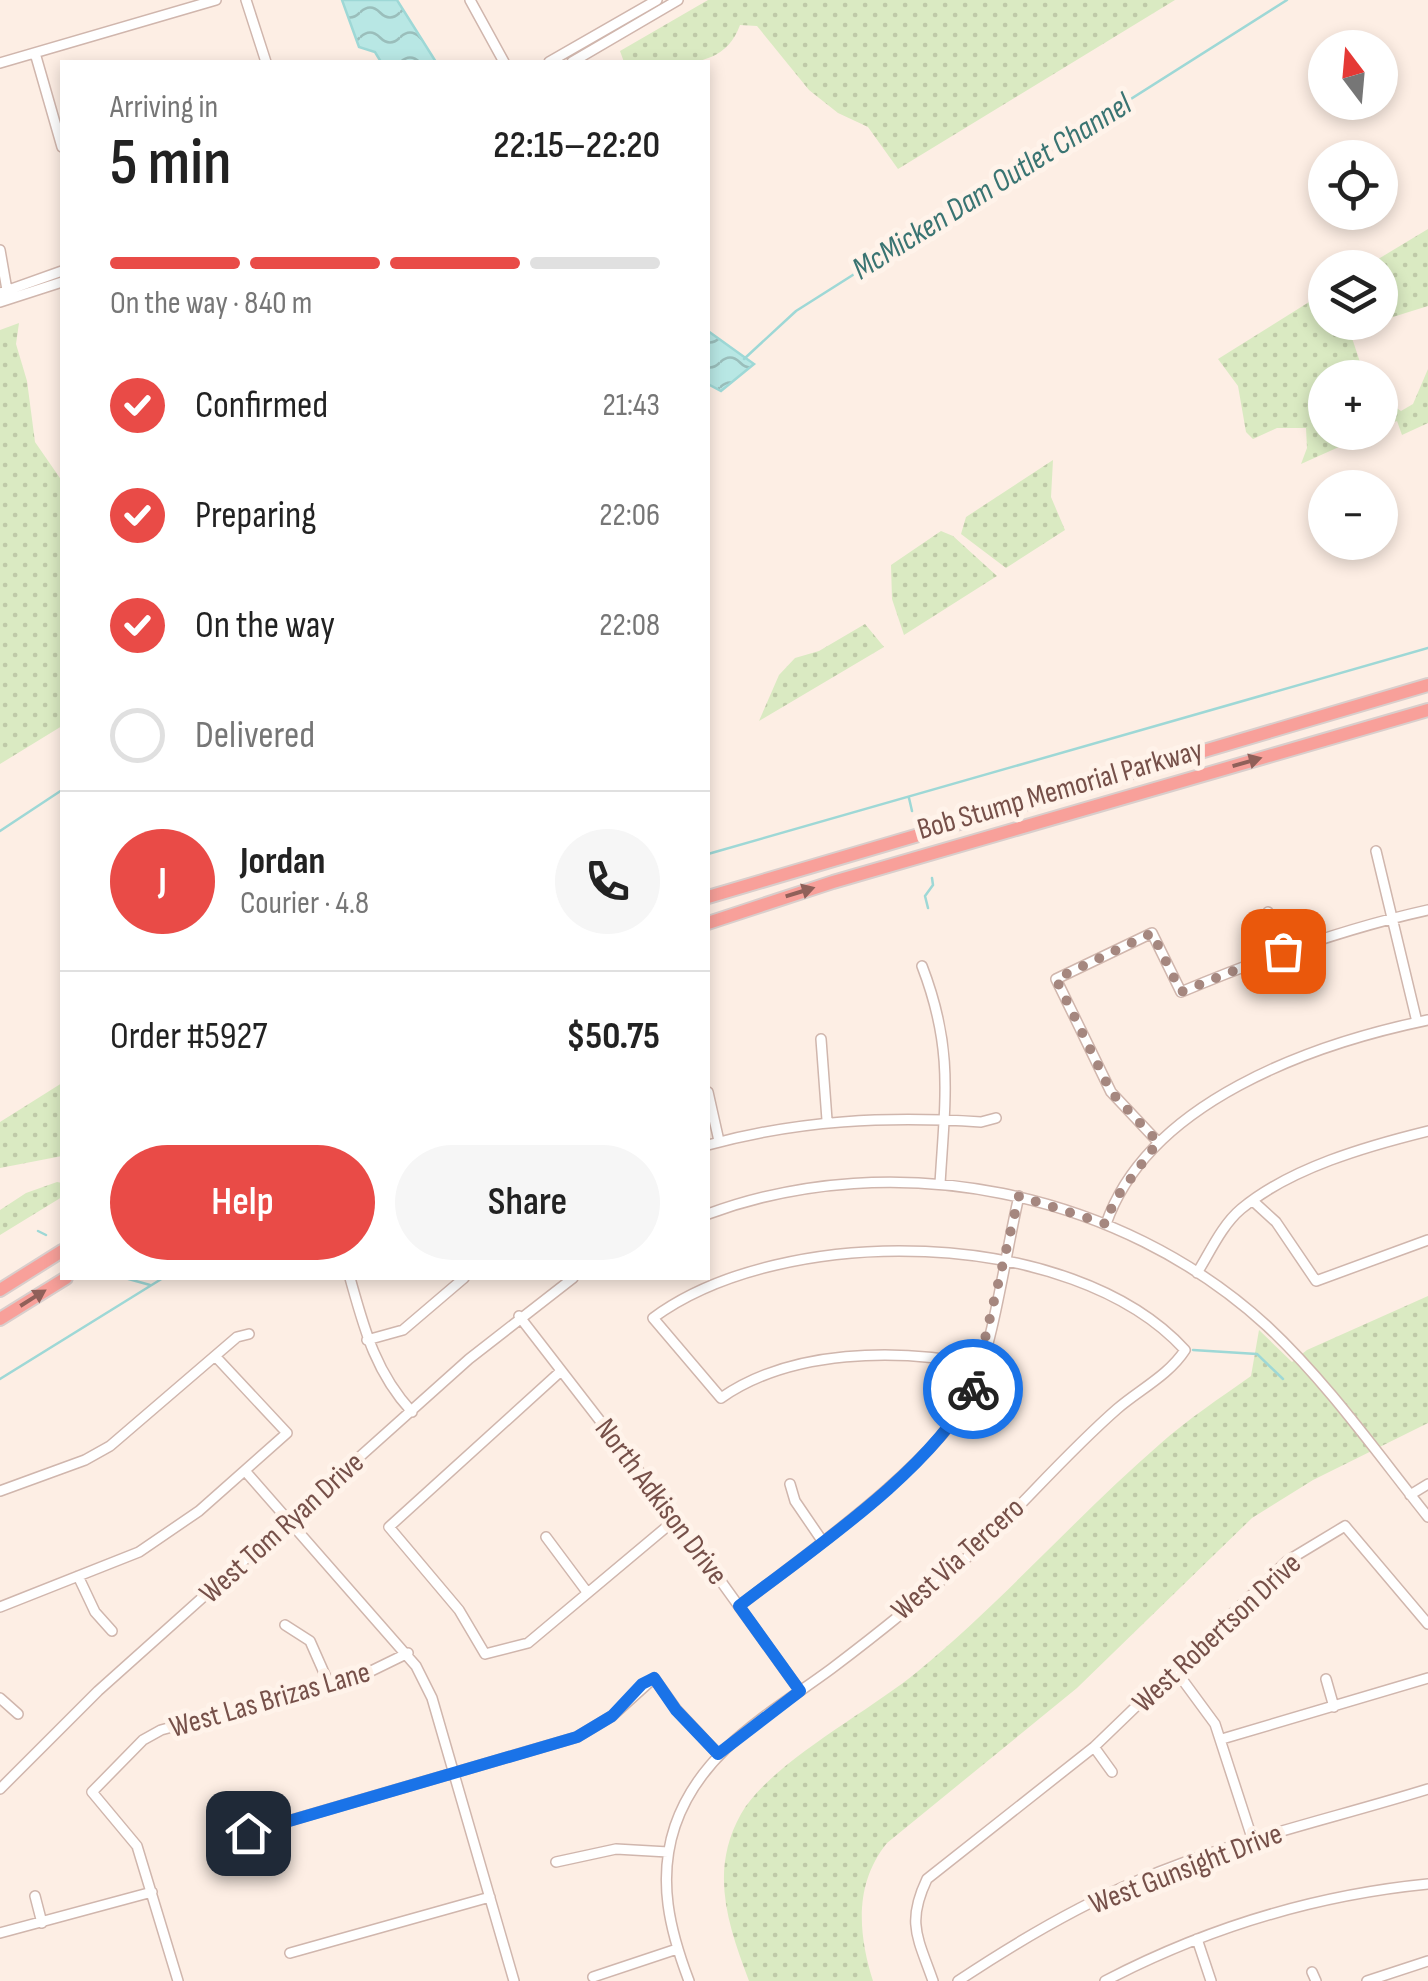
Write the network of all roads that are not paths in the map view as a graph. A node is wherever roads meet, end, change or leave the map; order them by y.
1 (216, 0) edge
2 (246, 0) edge
3 (470, 0) edge
4 (657, 0) edge
5 (678, 0) edge
6 (34, 53) junction
7 (265, 60) edge
8 (503, 60) edge
9 (552, 60) edge
10 (575, 60) edge
11 (0, 63) edge
12 (60, 140) edge
13 (0, 250) edge
14 (60, 271) edge
15 (0, 281) edge
16 (60, 282) edge
17 (4, 296) edge
18 (1428, 685) edge
19 (1428, 710) edge
20 (1376, 851) dead end
21 (710, 896) edge
22 (1428, 910) edge
23 (1268, 912) dead end
24 (1391, 918) junction
25 (710, 922) edge
26 (1283, 951) junction
27 (922, 966) dead end
28 (1422, 1021) edge
29 (821, 1039) dead end
30 (710, 1100) edge
31 (996, 1118) dead end
32 (827, 1120) junction
33 (944, 1120) junction
34 (1428, 1131) edge
35 (720, 1141) junction
36 (1158, 1142) junction
37 (710, 1144) edge
38 (940, 1184) junction
39 (1019, 1196) junction
40 (1252, 1201) junction
41 (710, 1213) edge
42 (1106, 1224) junction
43 (1428, 1240) edge
44 (60, 1252) edge
45 (1003, 1262) junction
46 (1197, 1273) junction
47 (63, 1280) edge
48 (351, 1280) edge
49 (462, 1280) edge
50 (570, 1280) edge
51 (0, 1290) edge
52 (519, 1316) junction
53 (0, 1319) edge
54 (249, 1334) dead end
55 (367, 1340) junction
56 (216, 1357) junction
57 (979, 1365) junction
58 (561, 1371) junction
59 (412, 1412) junction
60 (246, 1472) junction
61 (790, 1484) dead end
62 (1428, 1484) edge
63 (0, 1491) edge
64 (1410, 1495) junction
65 (1428, 1518) edge
66 (676, 1519) junction
67 (290, 1520) junction
68 (546, 1537) dead end
69 (823, 1542) junction
70 (78, 1576) junction
71 (587, 1592) junction
72 (739, 1606) junction
73 (0, 1608) edge
74 (285, 1624) dead end
75 (1428, 1624) edge
76 (112, 1632) dead end
77 (408, 1653) junction
78 (1176, 1671) junction
79 (1428, 1678) edge
80 (1326, 1679) dead end
81 (329, 1684) junction
82 (800, 1691) junction
83 (0, 1698) edge
84 (1334, 1706) junction
85 (18, 1714) dead end
86 (1222, 1739) junction
87 (1094, 1747) junction
88 (718, 1754) junction
89 (1112, 1772) dead end
90 (453, 1775) junction
91 (0, 1789) edge
92 (1428, 1789) edge
93 (248, 1833) dead end
94 (1252, 1841) junction
95 (668, 1852) junction
96 (556, 1862) dead end
97 (1428, 1884) edge
98 (152, 1892) junction
99 (35, 1896) dead end
100 (490, 1897) junction
101 (42, 1923) junction
102 (0, 1933) edge
103 (1196, 1939) junction
104 (677, 1949) junction
105 (290, 1952) dead end
106 (1428, 1961) edge
107 (593, 1976) dead end
108 (178, 1981) edge
109 (514, 1981) edge
110 (689, 1981) edge
111 (933, 1981) edge
112 (958, 1981) edge
113 (1105, 1981) edge
114 (1211, 1981) edge
115 (1367, 1981) edge

1 - 6 street
2 - 7 street
3 - 8 street
4 - 9 street
5 - 10 street
6 - 11 street
6 - 12 street
13 - 17 street
14 - 17 street
15 - 17 street
16 - 17 street
18 - 21 highway, Bob Stump Memorial Parkway
25 -> 19 highway, Bob Stump Memorial Parkway
20 - 24 street
22 - 24 street
23 - 26 street
24 - 26 street
24 - 28 street
26 - 36 street
27 - 33 street
28 - 36 street
29 - 32 street
30 - 35 street
31 - 33 street
32 - 33 street
32 - 35 street
33 - 38 street
34 - 40 street
35 - 37 street
36 - 42 street
38 - 39 street
38 - 41 street
39 - 42 street
39 - 45 street
40 - 43 street
40 - 46 street
42 - 46 street
44 - 51 highway
45 - 57 street
45 - 57 street
45 - 82 street, West Via Tercero
46 - 64 street
53 -> 47 highway
48 - 55 street
49 - 55 street
50 - 52 street, West Tom Ryan Drive
52 - 58 street, North Adkison Drive
52 - 59 street, West Tom Ryan Drive
54 - 56 street
55 - 59 street
56 - 60 street
56 - 63 street
57 - 69 street
58 - 66 street, North Adkison Drive
58 - 71 street
59 - 67 street, West Tom Ryan Drive
60 - 67 street
60 - 70 street
61 - 69 street
62 - 64 street
64 - 65 street
66 - 71 street
66 - 72 street, North Adkison Drive
67 - 77 street
67 - 91 street, West Tom Ryan Drive
68 - 71 street
69 - 72 street
70 - 73 street
70 - 76 street
72 - 82 street, North Adkison Drive
74 - 81 street
75 - 78 street, West Robertson Drive
77 - 81 street, West Las Brizas Lane
77 - 90 street
78 - 86 street
78 - 87 street, West Robertson Drive
79 - 84 street
80 - 84 street
81 - 98 street, West Las Brizas Lane
82 - 88 street, West Via Tercero
83 - 85 street
84 - 86 street
86 - 94 street
87 - 89 street
87 - 111 street, West Robertson Drive
88 - 90 street
88 - 95 street, West Via Tercero
90 - 93 street
90 - 100 street
92 - 94 street, West Gunsight Drive
94 - 112 street, West Gunsight Drive
95 - 96 street
95 - 104 street, West Via Tercero
97 - 103 street
98 - 101 street
98 - 108 street
99 - 101 street
100 - 105 street
100 - 109 street
101 - 102 street
103 - 113 street
103 - 114 street
104 - 107 street
104 - 110 street, West Via Tercero
106 - 115 street

